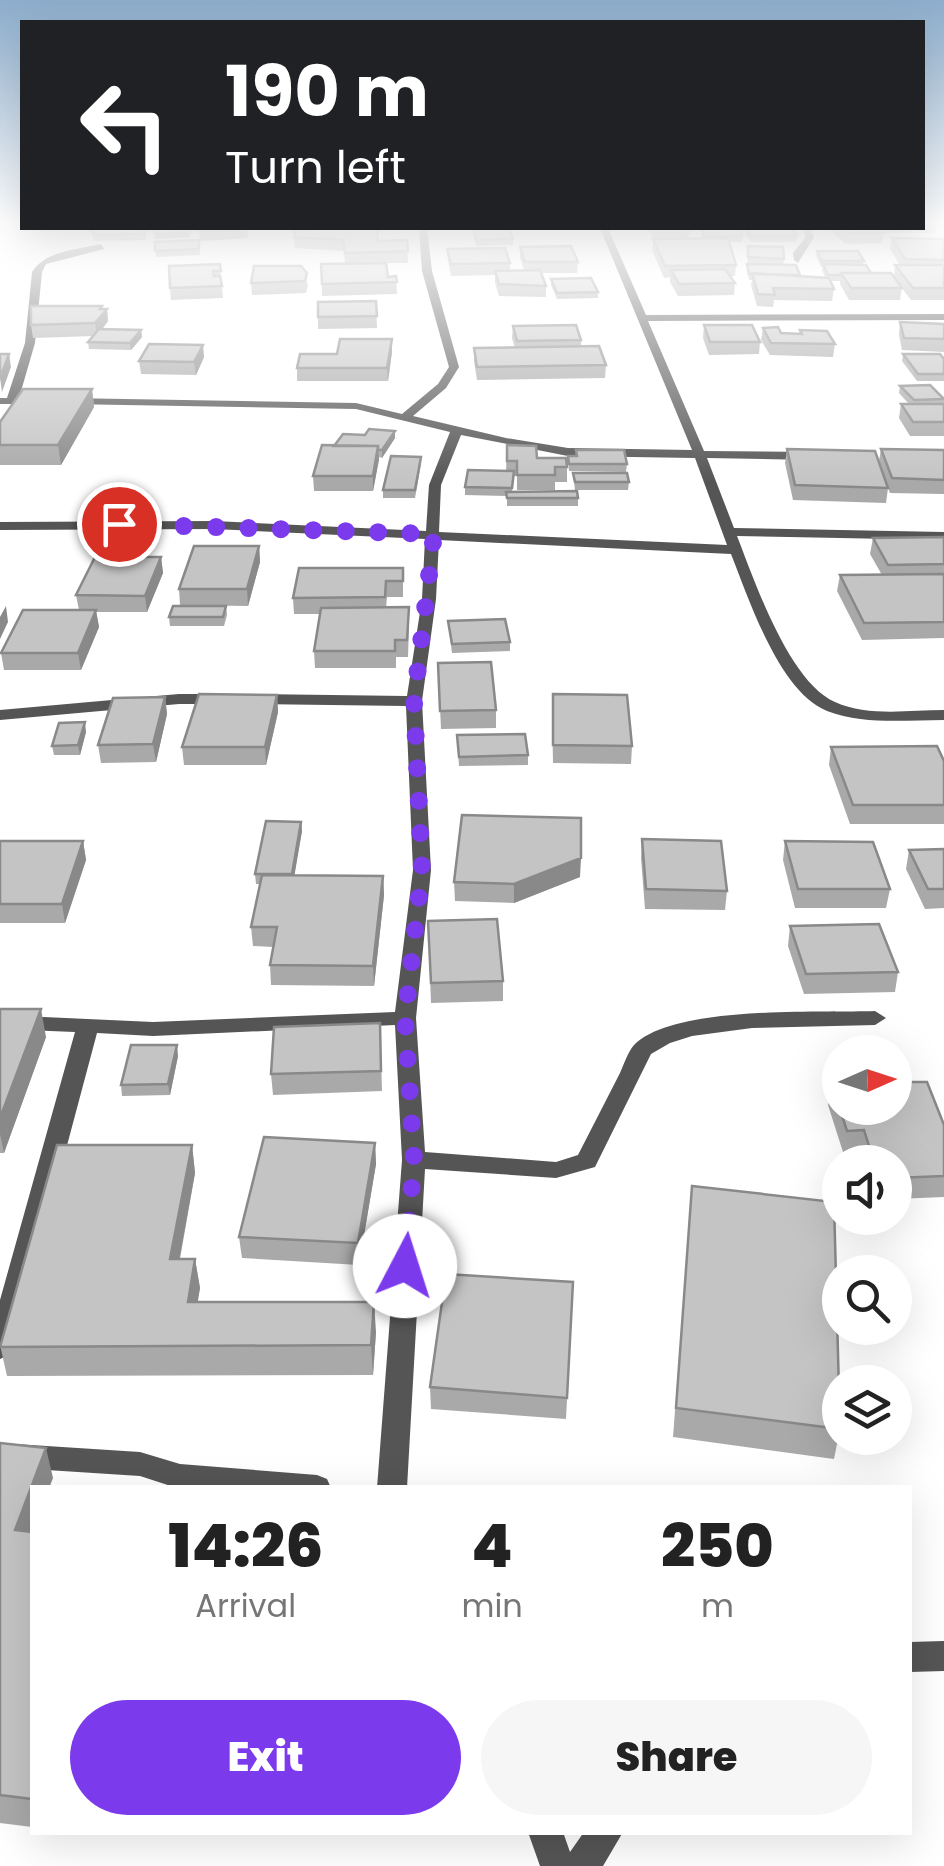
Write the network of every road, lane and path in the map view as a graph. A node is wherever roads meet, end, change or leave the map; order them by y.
1 (33, 309) edge
2 (438, 309) edge
3 (638, 309) edge
4 (944, 317) edge
5 (642, 318) junction
6 (6, 401) edge
7 (406, 415) junction
8 (456, 430) junction
9 (699, 455) junction
10 (828, 456) edge
11 (0, 526) edge
12 (727, 532) junction
13 (434, 534) junction
14 (944, 536) edge
15 (736, 550) junction
16 (414, 701) junction
17 (944, 714) edge
18 (0, 715) edge
19 (405, 1018) junction
20 (874, 1018) dead end
21 (0, 1022) edge
22 (88, 1025) junction
23 (414, 1160) junction
24 (0, 1348) edge
25 (0, 1455) edge
26 (283, 1485) edge
27 (392, 1485) edge
28 (912, 1656) edge
29 (944, 1656) edge
30 (546, 1835) edge
31 (604, 1835) edge
32 (558, 1866) edge
33 (582, 1866) edge

1 - 6 street
2 - 7 street
3 - 5 street
4 - 5 street
5 - 9 street
6 - 7 street
7 - 8 street
8 - 9 street
8 - 13 street
9 - 10 street
9 - 12 street
11 - 13 street
12 - 14 street
12 - 15 street
13 - 15 street
13 - 16 street
15 - 17 street
16 - 18 street
16 - 19 street
19 - 22 street
19 - 23 street
20 - 23 street
21 - 22 street
22 - 24 street
23 - 27 street
25 - 26 street
28 - 29 street
30 - 32 street
31 - 33 street

